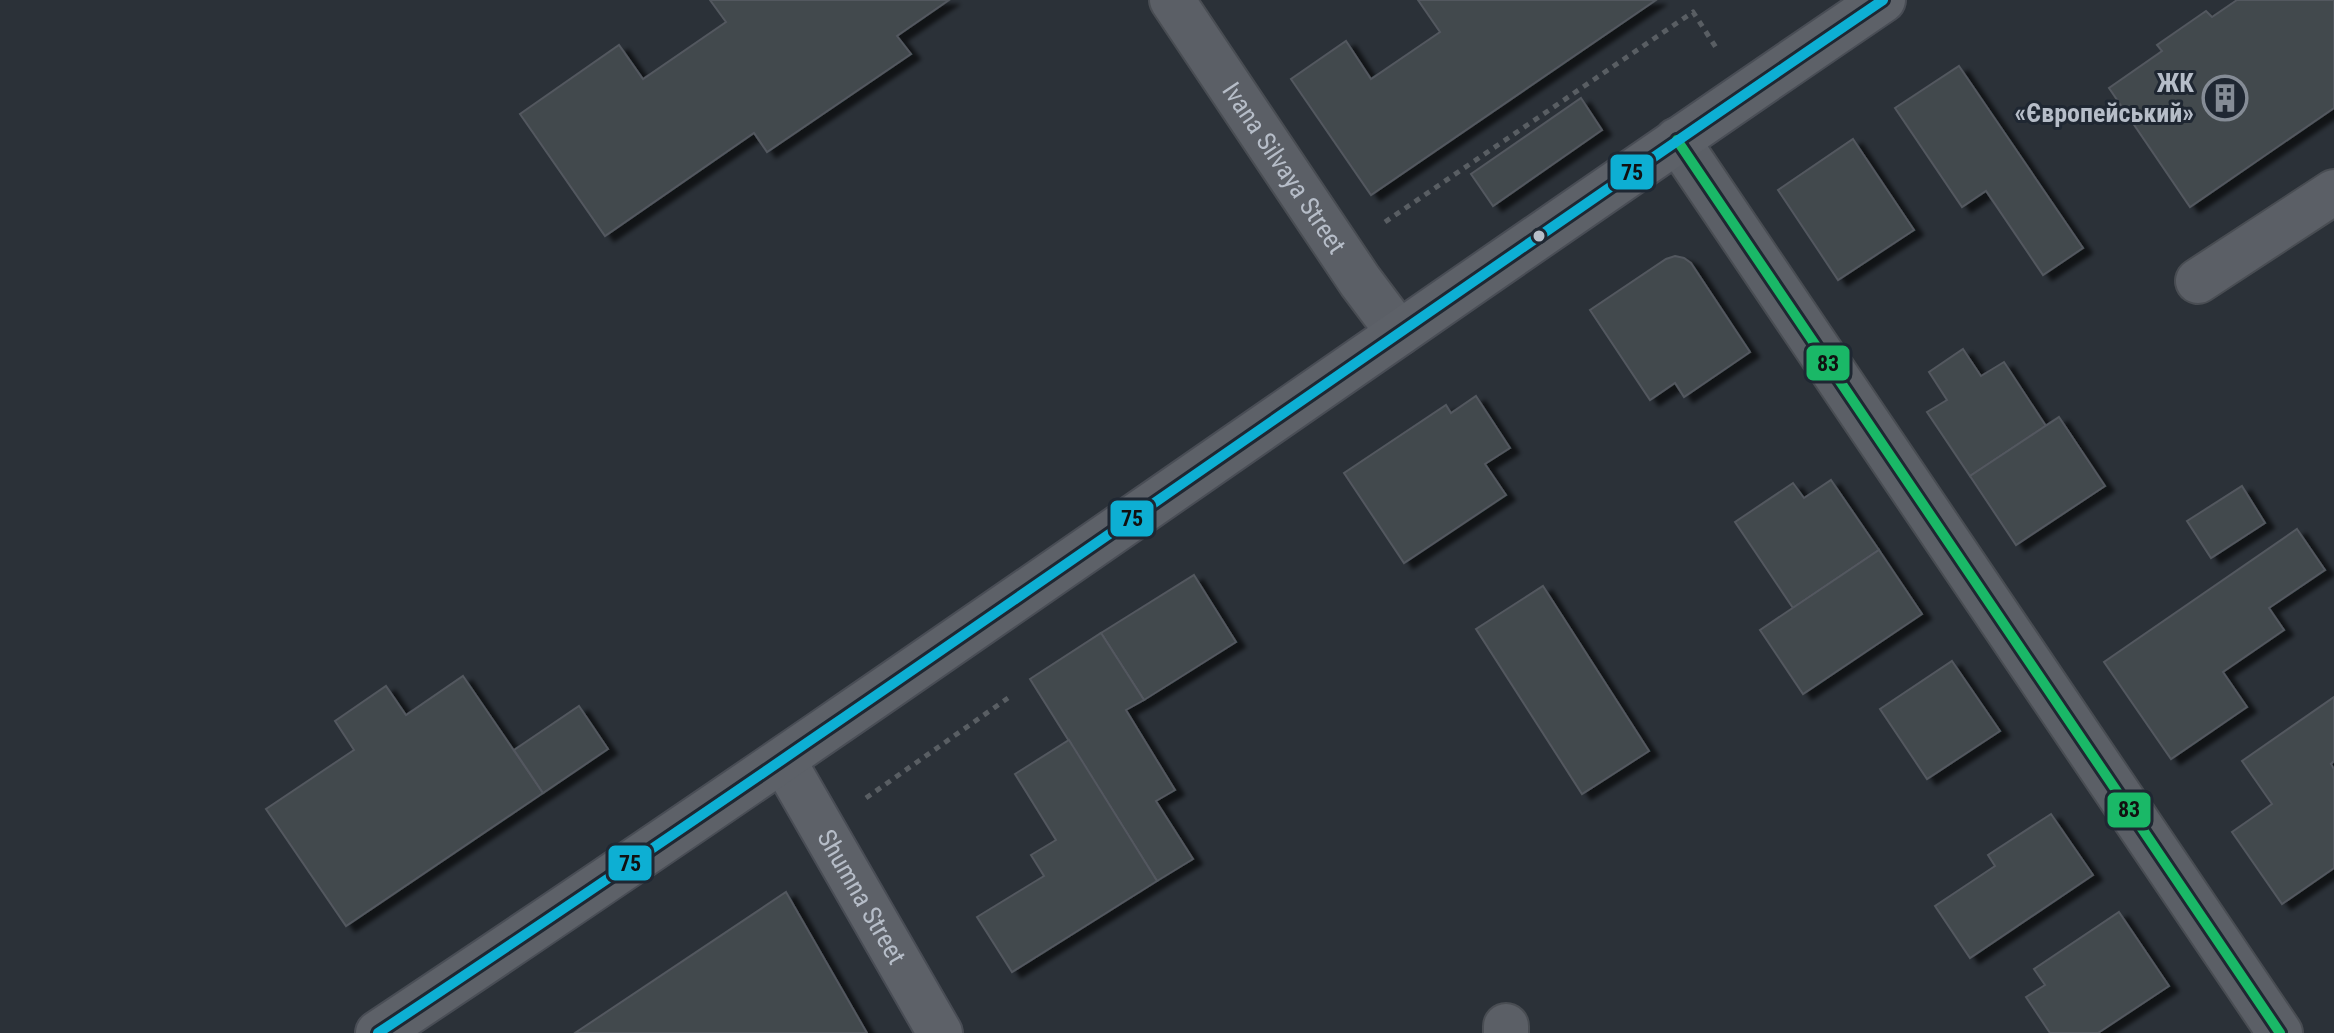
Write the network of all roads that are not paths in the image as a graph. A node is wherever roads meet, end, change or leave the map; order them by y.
1 (1172, 0) edge
2 (1883, 0) edge
3 (1677, 140) junction
4 (2334, 192) edge
5 (2198, 281) dead end
6 (1399, 333) junction
7 (783, 760) junction
8 (378, 1033) edge
9 (940, 1033) edge
10 (2280, 1033) edge

1 - 6 street, Ivana Silvaya Street
2 - 3 main road
3 - 6 main road
3 - 10 street
4 - 5 street
6 - 7 main road
7 - 8 main road
7 - 9 main road, Shumna Street

